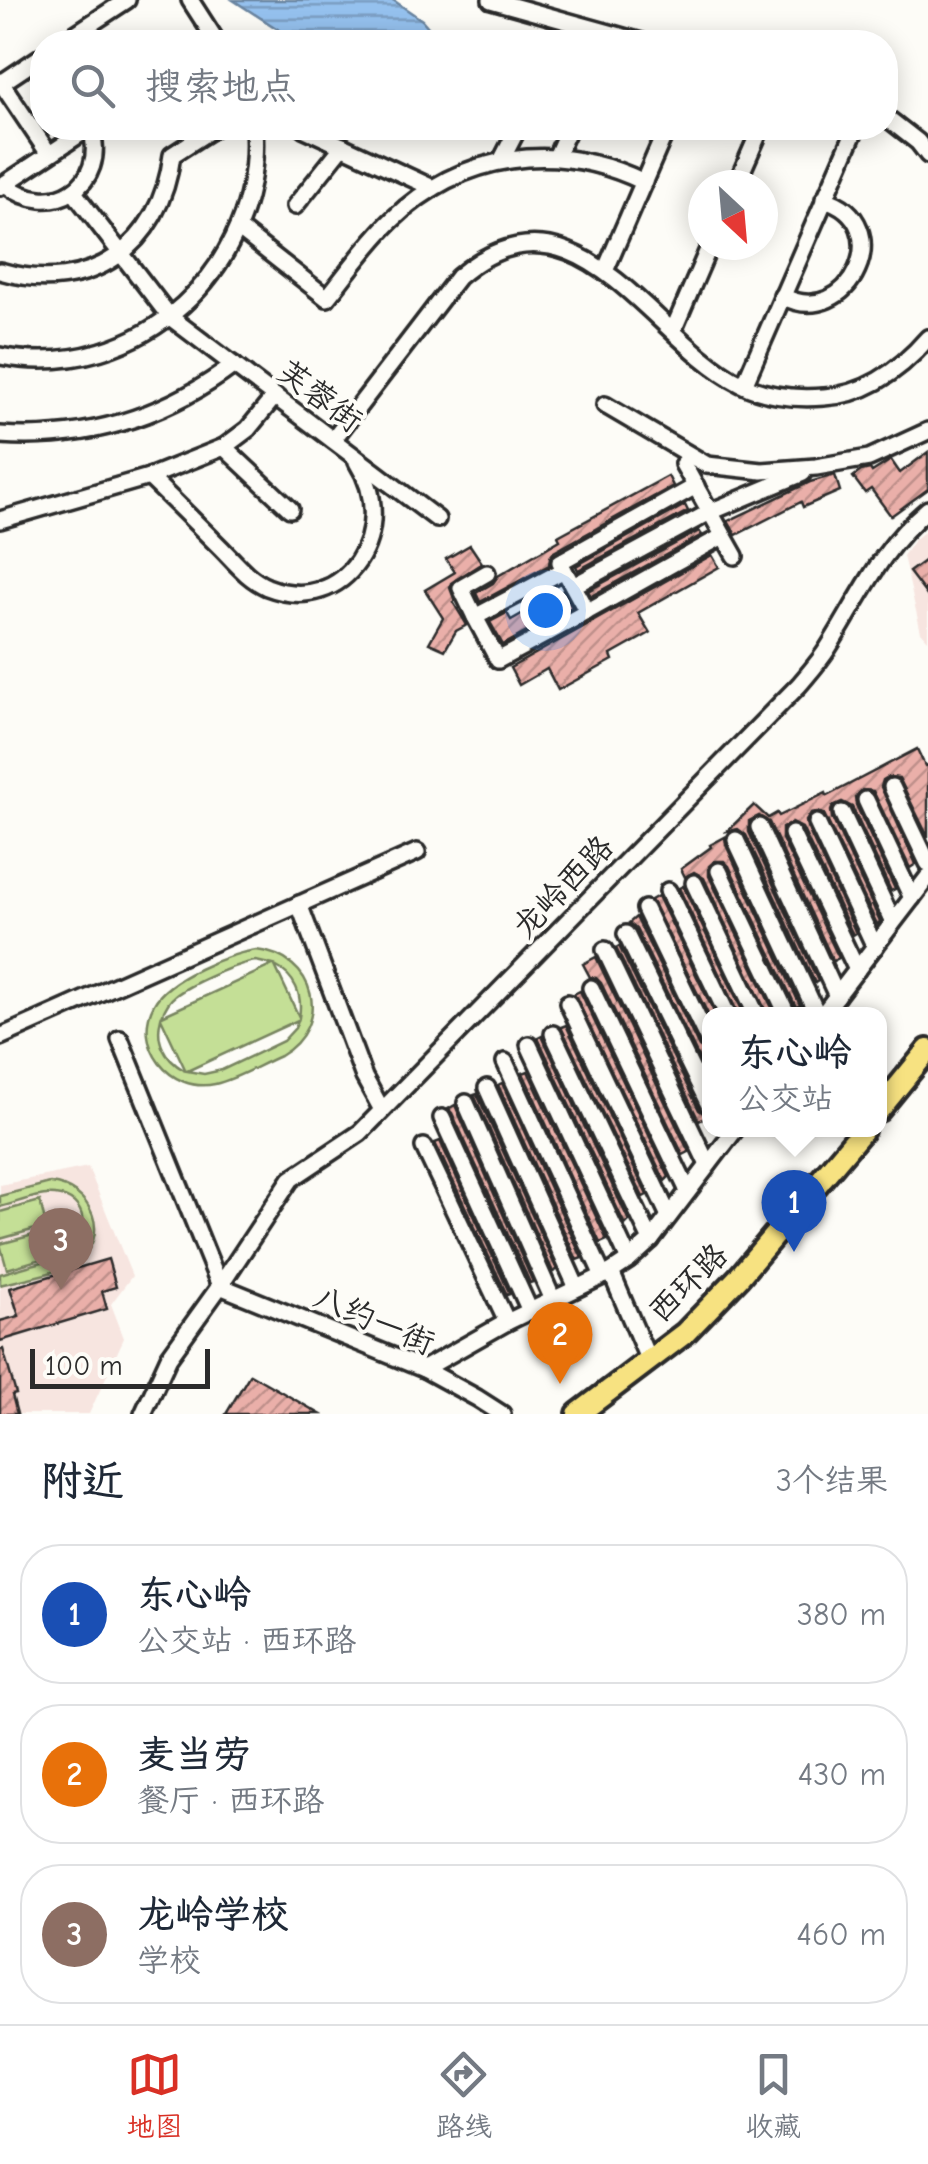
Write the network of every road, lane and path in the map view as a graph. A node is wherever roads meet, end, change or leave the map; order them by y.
1 (127, 0) edge
2 (190, 0) edge
3 (491, 0) edge
4 (81, 30) edge
5 (209, 30) edge
6 (583, 30) edge
7 (30, 64) edge
8 (1, 83) edge
9 (30, 126) edge
10 (898, 127) edge
11 (40, 140) edge
12 (71, 140) edge
13 (95, 140) edge
14 (195, 140) edge
15 (254, 140) edge
16 (329, 140) edge
17 (512, 140) edge
18 (564, 140) edge
19 (662, 140) edge
20 (757, 140) edge
21 (851, 140) edge
22 (342, 146) junction
23 (49, 154) junction
24 (928, 155) edge
25 (556, 158) junction
26 (501, 161) junction
27 (743, 170) edge
28 (644, 182) junction
29 (2, 185) edge
30 (433, 188) junction
31 (73, 191) junction
32 (824, 200) junction
33 (295, 206) dead end
34 (238, 228) junction
35 (121, 254) junction
36 (704, 260) edge
37 (0, 271) edge
38 (605, 271) junction
39 (782, 296) junction
40 (170, 316) junction
41 (673, 331) junction
42 (928, 338) edge
43 (0, 356) edge
44 (234, 365) junction
45 (744, 386) junction
46 (274, 396) junction
47 (605, 405) dead end
48 (928, 431) edge
49 (0, 435) edge
50 (333, 440) junction
51 (224, 448) junction
52 (353, 455) junction
53 (683, 464) dead end
54 (816, 467) junction
55 (149, 477) junction
56 (696, 486) junction
57 (290, 508) dead end
58 (928, 509) edge
59 (710, 512) junction
60 (437, 519) dead end
61 (0, 520) edge
62 (724, 536) junction
63 (735, 556) dead end
64 (564, 570) junction
65 (487, 573) dead end
66 (573, 586) junction
67 (928, 587) edge
68 (923, 591) dead end
69 (586, 612) junction
70 (476, 618) junction
71 (892, 787) dead end
72 (866, 800) dead end
73 (842, 813) dead end
74 (816, 824) dead end
75 (758, 828) dead end
76 (792, 834) dead end
77 (736, 840) dead end
78 (417, 852) dead end
79 (928, 864) edge
80 (719, 871) dead end
81 (928, 877) edge
82 (694, 884) dead end
83 (668, 891) dead end
84 (912, 898) junction
85 (299, 904) junction
86 (644, 909) dead end
87 (894, 922) junction
88 (626, 934) dead end
89 (874, 947) junction
90 (605, 950) dead end
91 (857, 970) junction
92 (591, 988) dead end
93 (837, 996) junction
94 (568, 1003) dead end
95 (724, 1007) edge
96 (753, 1007) edge
97 (783, 1007) edge
98 (817, 1007) edge
99 (827, 1007) edge
100 (702, 1028) edge
101 (554, 1034) dead end
102 (0, 1037) edge
103 (120, 1039) dead end
104 (529, 1045) dead end
105 (928, 1050) edge
106 (505, 1062) dead end
107 (928, 1065) edge
108 (487, 1088) dead end
109 (702, 1091) edge
110 (887, 1100) edge
111 (466, 1103) dead end
112 (382, 1110) junction
113 (887, 1113) edge
114 (442, 1118) dead end
115 (726, 1137) edge
116 (856, 1137) edge
117 (867, 1137) edge
118 (424, 1148) dead end
119 (708, 1165) junction
120 (688, 1192) junction
121 (669, 1216) junction
122 (650, 1240) junction
123 (629, 1260) junction
124 (607, 1274) junction
125 (220, 1286) junction
126 (578, 1288) junction
127 (554, 1300) junction
128 (530, 1311) junction
129 (507, 1322) junction
130 (650, 1361) junction
131 (424, 1369) junction
132 (144, 1414) edge
133 (502, 1414) edge
134 (578, 1414) edge
135 (593, 1414) edge

1 - 4 street
2 - 5 street
3 - 6 street
7 - 8 street
8 - 9 street
10 - 24 street
11 - 23 street
12 - 23 street
13 - 31 street
14 - 35 street
15 - 34 street
16 - 22 street
17 - 26 street
18 - 25 street
19 - 28 street
20 - 27 street
21 - 32 street
22 - 30 street
22 - 33 street
23 - 29 street
25 - 26 street
25 - 28 street
26 - 30 street
28 - 38 street
29 - 31 street
30 - 34 street
31 - 35 street, 芙蓉街
32 - 39 street
32 - 39 street
34 - 40 street
35 - 37 street
35 - 40 street, 芙蓉街
36 - 41 street
38 - 41 street
38 - 50 street
39 - 45 street
40 - 43 street
40 - 44 street, 芙蓉街
41 - 45 street
42 - 45 street
44 - 46 street, 芙蓉街
44 - 49 street
46 - 50 street, 芙蓉街
46 - 51 street
47 - 54 street
48 - 54 street
50 - 52 street, 芙蓉街
51 - 55 street
51 - 57 street
52 - 55 street
52 - 60 street, 芙蓉街
53 - 56 street
54 - 59 street
55 - 61 street
56 - 59 street
56 - 64 street
58 - 112 street, 龙岭西路
59 - 62 street
59 - 66 street
62 - 63 street
62 - 69 street
64 - 66 street
64 - 70 street
65 - 70 street
66 - 69 street
67 - 68 path
69 - 70 street
71 - 79 street
72 - 84 street
73 - 87 street
74 - 89 street
75 - 93 street
76 - 91 street
77 - 98 street
78 - 85 street
80 - 97 street
81 - 84 street
82 - 96 street
83 - 95 street
84 - 87 street
85 - 102 street
85 - 112 street
86 - 100 street
87 - 89 street
88 - 109 street
89 - 91 street
90 - 119 street
91 - 93 street
92 - 120 street
93 - 99 street
94 - 121 street
101 - 122 street
103 - 125 street
104 - 123 street
105 - 110 main road
106 - 124 street
107 - 113 main road
108 - 126 street
111 - 127 street
112 - 125 street, 龙岭西路
114 - 128 street
115 - 119 street
116 - 130 main road, 西环路
117 - 135 main road, 西环路
118 - 129 street
119 - 120 street
120 - 121 street
121 - 122 street
122 - 123 street
123 - 124 street
124 - 126 street
124 - 130 street
125 - 131 street, 八约一街
125 - 132 street, 龙岭西路
126 - 127 street
127 - 128 street
128 - 129 street
129 - 131 street
130 - 134 main road, 西环路
131 - 133 street, 八约一街

